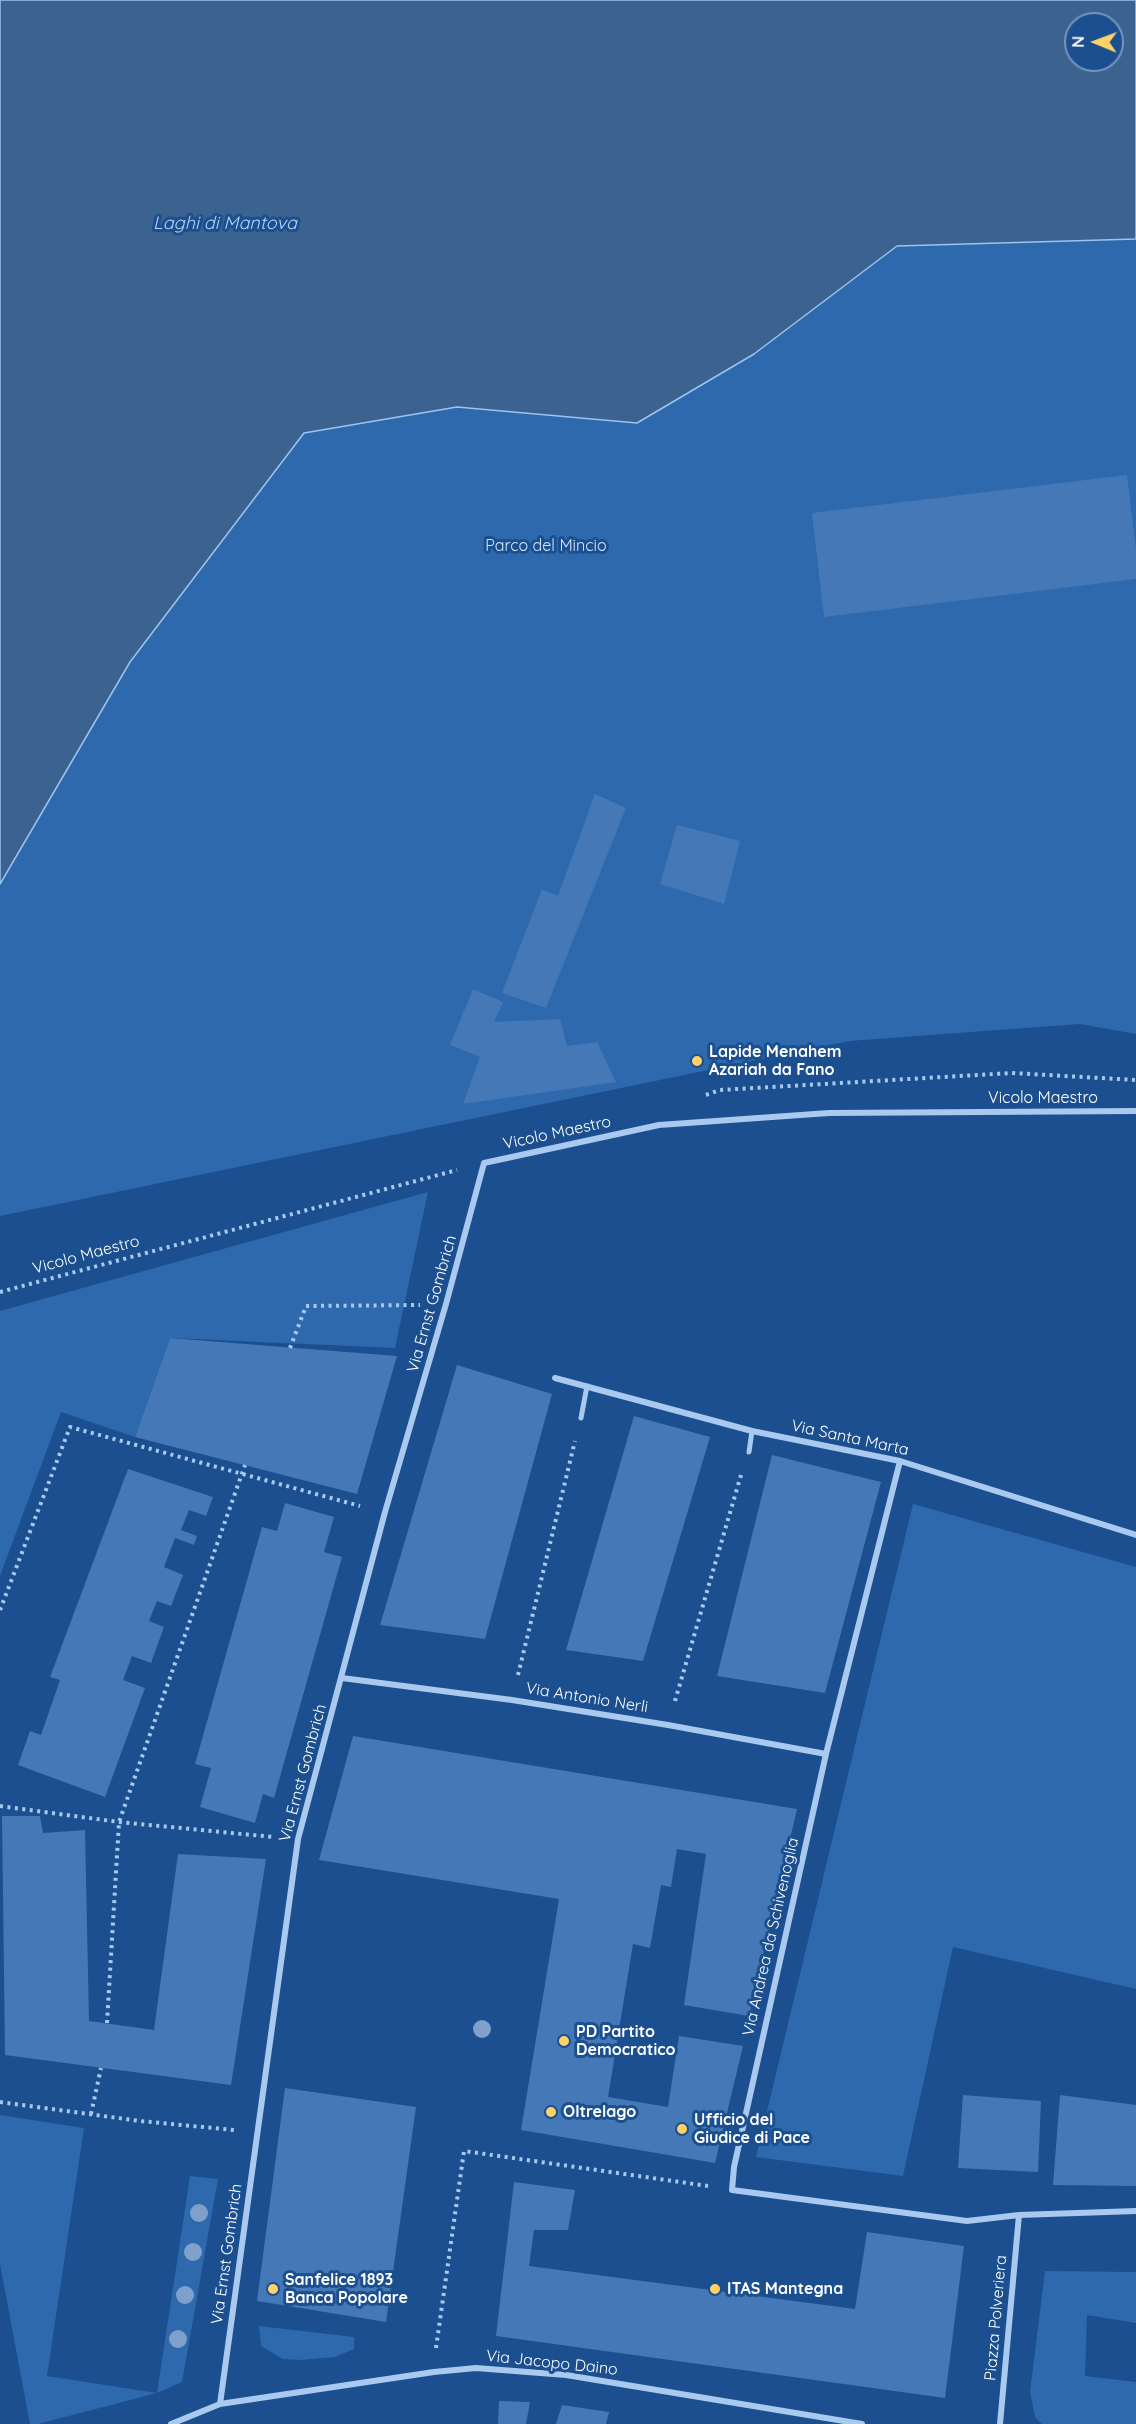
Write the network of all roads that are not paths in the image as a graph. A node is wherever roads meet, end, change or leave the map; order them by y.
1 (1136, 1111) edge
2 (484, 1163) joint
3 (555, 1378) dead end
4 (587, 1386) junction
5 (581, 1418) dead end
6 (752, 1431) junction
7 (749, 1452) dead end
8 (900, 1461) junction
9 (1136, 1535) edge
10 (342, 1678) junction
11 (826, 1754) junction
12 (1136, 2211) edge
13 (1020, 2215) junction
14 (220, 2404) junction
15 (171, 2424) edge
16 (862, 2424) edge
17 (1000, 2424) edge

1 - 2 street, Vicolo Maestro
2 - 10 street, Via Ernst Gombrich
3 - 4 street, Via Santa Marta
4 - 5 street
4 - 6 street, Via Santa Marta
6 - 7 street
6 - 8 street, Via Santa Marta
8 - 9 street, Via Santa Marta
8 - 11 street, Via Andrea da Schivenoglia
10 - 11 street, Via Antonio Nerli
10 - 14 street, Via Ernst Gombrich
11 - 13 street, Via Andrea da Schivenoglia
12 - 13 street, Via Andrea da Schivenoglia
13 - 17 street, Piazza Polveriera
14 - 15 street, Via Jacopo Daino
14 - 16 street, Via Jacopo Daino

